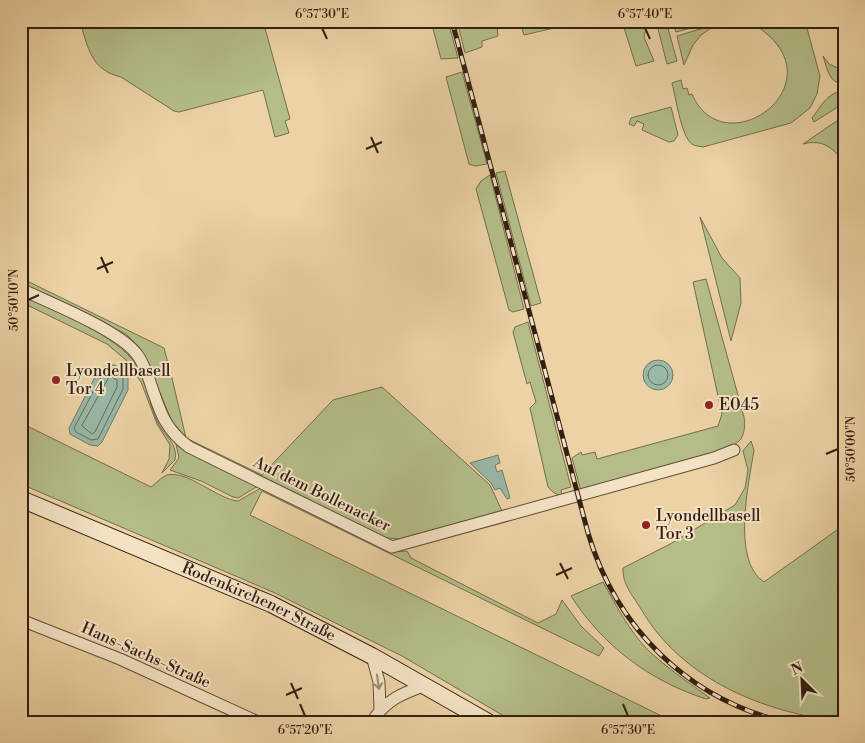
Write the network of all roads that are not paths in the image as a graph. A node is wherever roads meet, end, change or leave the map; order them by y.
1 (21, 289) edge
2 (734, 450) dead end
3 (21, 499) edge
4 (21, 620) edge
5 (372, 656) junction
6 (426, 685) junction
7 (380, 710) junction
8 (258, 722) edge
9 (372, 722) edge
10 (488, 722) edge

1 - 2 street, Auf dem Bollenacker
3 - 5 main road, Rodenkirchener Straße
4 - 8 street, Hans-Sachs-Straße
5 - 6 main road, Rodenkirchener Straße
5 -> 7 street
6 - 7 street
6 - 10 main road, Rodenkirchener Straße
7 - 9 street

